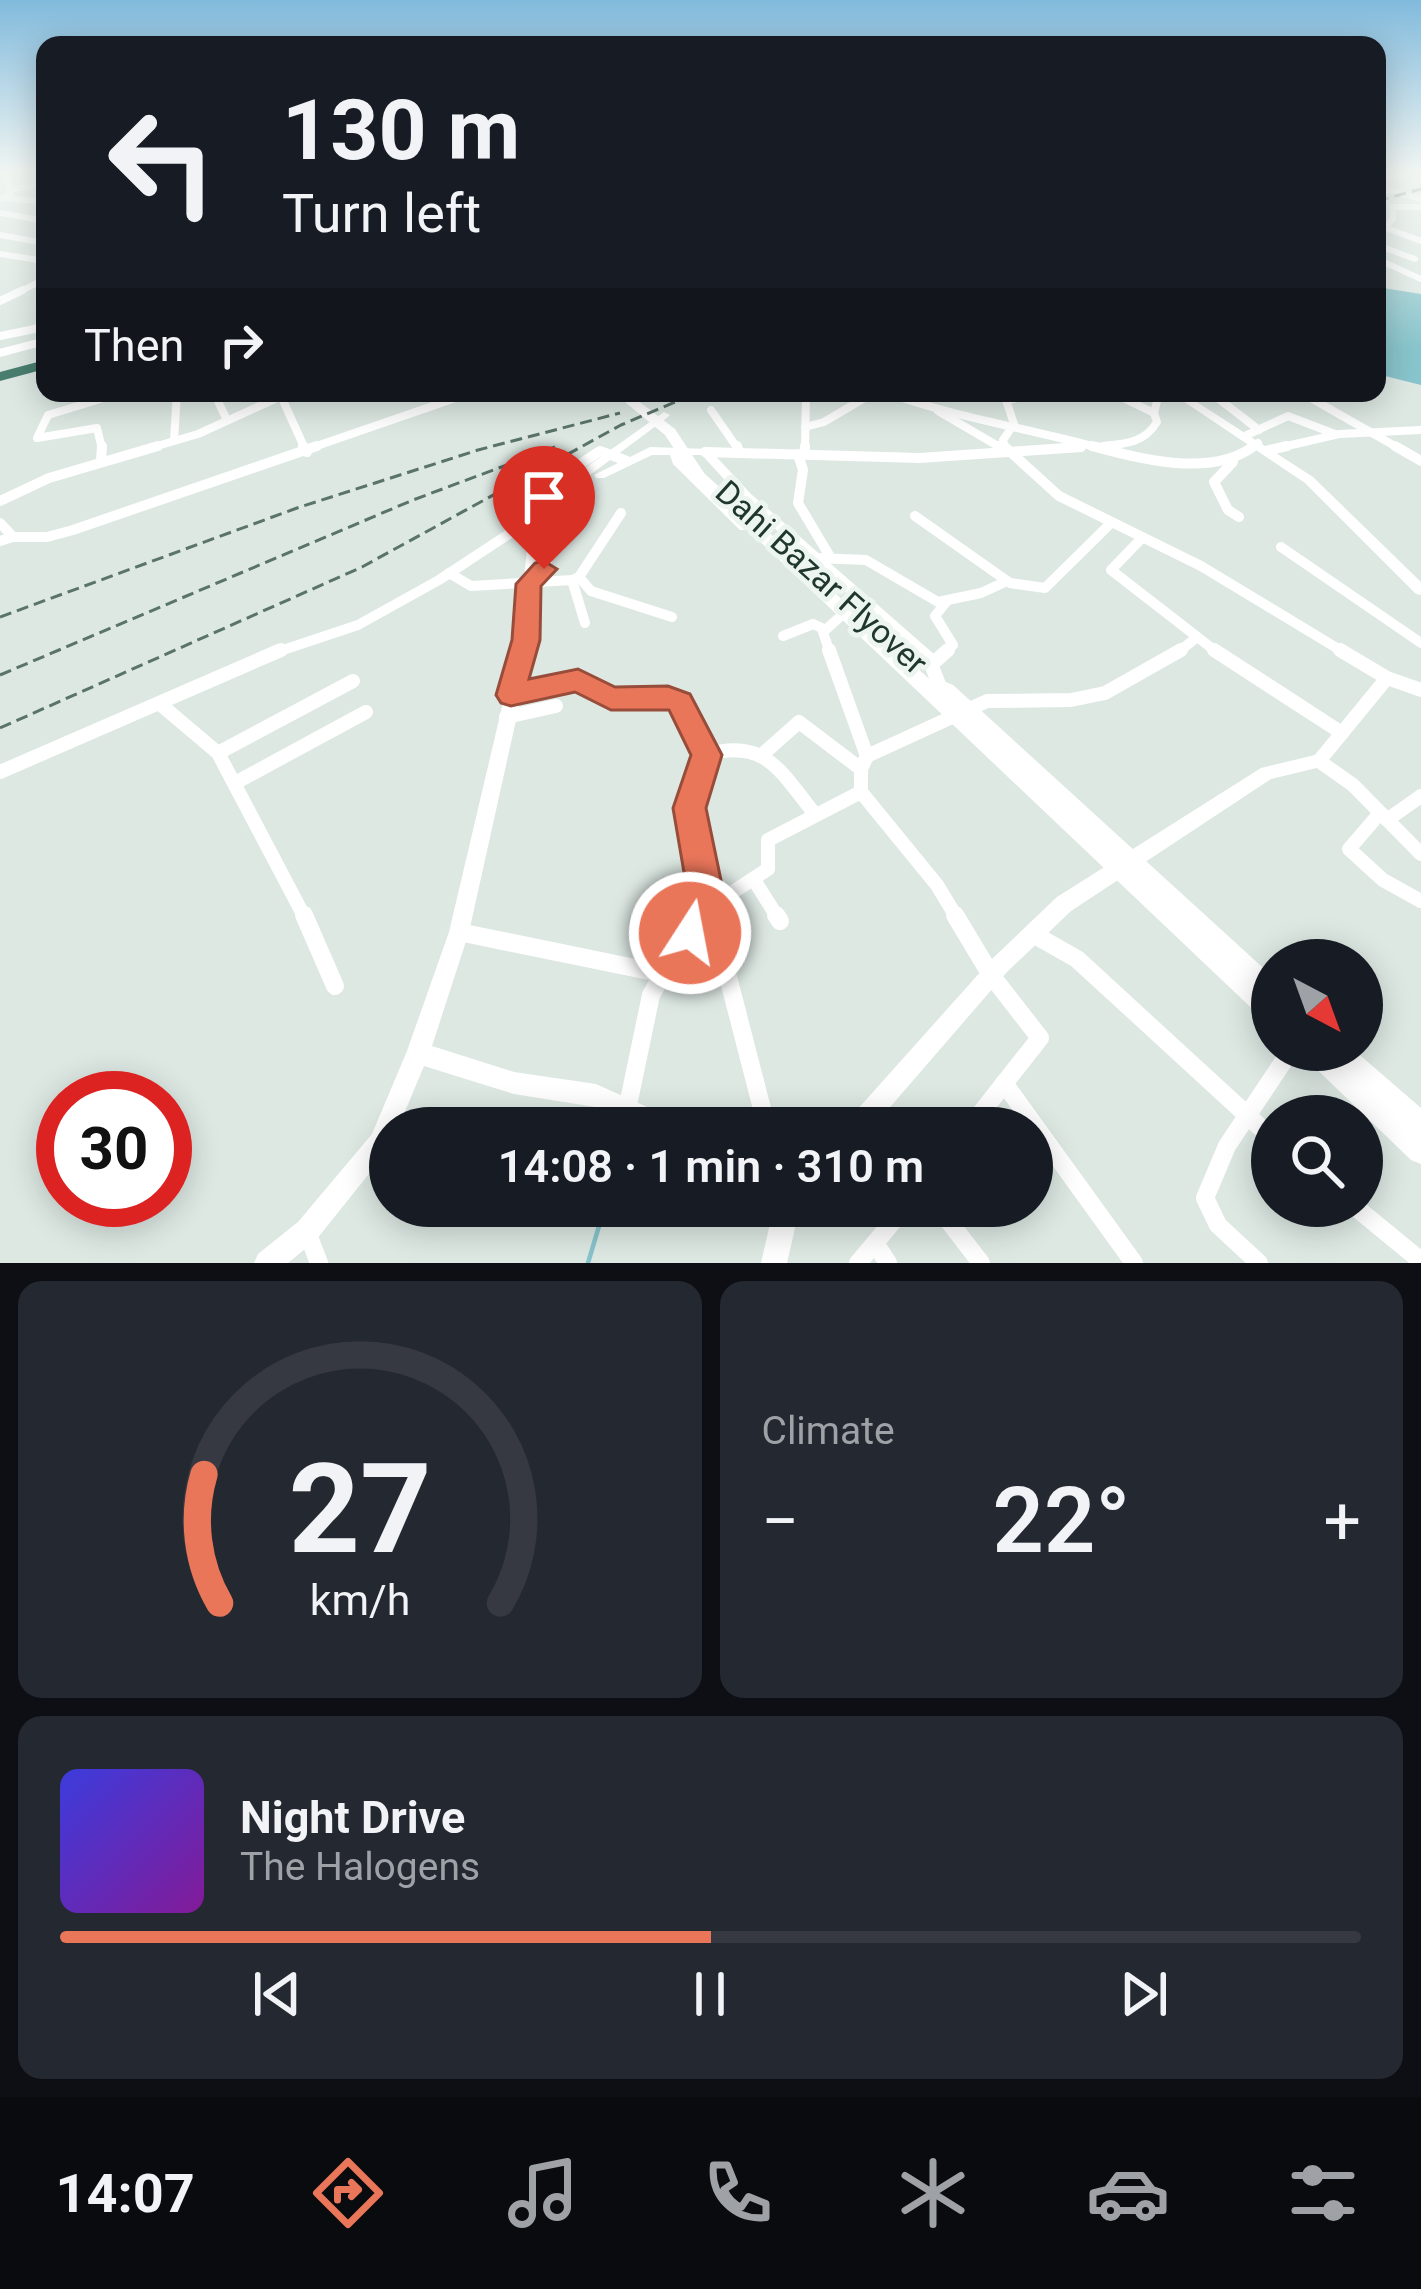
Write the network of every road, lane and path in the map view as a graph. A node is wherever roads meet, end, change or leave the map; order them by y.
1 (1388, 231) edge
2 (1, 235) edge
3 (36, 241) edge
4 (1421, 241) edge
5 (1386, 248) edge
6 (0, 254) edge
7 (20, 258) junction
8 (1415, 259) dead end
9 (36, 260) edge
10 (1386, 263) edge
11 (0, 267) edge
12 (1421, 279) edge
13 (36, 288) edge
14 (0, 301) edge
15 (36, 327) edge
16 (36, 330) edge
17 (0, 336) edge
18 (0, 353) edge
19 (36, 365) edge
20 (0, 375) edge
21 (92, 402) edge
22 (176, 402) edge
23 (218, 402) edge
24 (266, 402) edge
25 (286, 402) edge
26 (445, 402) edge
27 (634, 402) edge
28 (642, 402) edge
29 (806, 402) edge
30 (858, 402) edge
31 (916, 402) edge
32 (1006, 402) edge
33 (1126, 402) edge
34 (1157, 402) edge
35 (1192, 402) edge
36 (1223, 402) edge
37 (1318, 402) edge
38 (931, 407) junction
39 (711, 410) dead end
40 (1154, 413) junction
41 (660, 418) junction
42 (227, 420) junction
43 (1014, 424) junction
44 (805, 427) junction
45 (1421, 430) edge
46 (1372, 433) junction
47 (1336, 434) junction
48 (174, 440) junction
49 (1258, 440) junction
50 (1086, 447) junction
51 (1005, 451) junction
52 (307, 452) junction
53 (705, 452) junction
54 (740, 452) junction
55 (676, 454) junction
56 (802, 454) junction
57 (101, 461) junction
58 (627, 461) junction
59 (1421, 461) edge
60 (1233, 462) junction
61 (0, 501) edge
62 (622, 514) dead end
63 (915, 515) dead end
64 (1239, 517) dead end
65 (0, 523) edge
66 (1111, 523) junction
67 (14, 537) junction
68 (1142, 538) junction
69 (0, 541) edge
70 (1281, 547) dead end
71 (823, 556) junction
72 (449, 573) junction
73 (529, 578) junction
74 (576, 578) junction
75 (1007, 581) junction
76 (1421, 590) edge
77 (947, 601) junction
78 (841, 616) junction
79 (672, 617) dead end
80 (585, 623) dead end
81 (824, 629) junction
82 (783, 636) dead end
83 (1196, 638) junction
84 (1421, 644) edge
85 (924, 673) junction
86 (1387, 678) junction
87 (353, 681) dead end
88 (1421, 690) edge
89 (511, 695) junction
90 (160, 704) junction
91 (556, 706) dead end
92 (960, 711) junction
93 (366, 712) dead end
94 (506, 718) junction
95 (1342, 733) junction
96 (218, 753) junction
97 (764, 753) junction
98 (706, 755) junction
99 (1319, 761) junction
100 (864, 762) junction
101 (0, 772) edge
102 (236, 783) junction
103 (861, 792) junction
104 (1421, 796) edge
105 (814, 813) junction
106 (1384, 817) junction
107 (1421, 854) edge
108 (1126, 866) junction
109 (754, 880) junction
110 (708, 898) junction
111 (1421, 901) edge
112 (780, 921) dead end
113 (459, 932) junction
114 (1033, 934) junction
115 (664, 974) junction
116 (991, 975) junction
117 (1251, 976) edge
118 (335, 986) dead end
119 (1251, 989) edge
120 (418, 1053) junction
121 (1277, 1071) edge
122 (1337, 1071) edge
123 (1358, 1071) edge
124 (1004, 1083) junction
125 (620, 1107) edge
126 (628, 1107) edge
127 (762, 1107) edge
128 (875, 1107) edge
129 (985, 1107) edge
130 (1246, 1116) junction
131 (1251, 1120) edge
132 (1421, 1127) edge
133 (1421, 1150) edge
134 (779, 1227) edge
135 (888, 1227) edge
136 (953, 1227) edge
137 (1380, 1227) edge
138 (307, 1231) junction
139 (875, 1243) junction
140 (1421, 1261) edge
141 (268, 1263) edge
142 (319, 1263) edge
143 (774, 1263) edge
144 (858, 1263) edge
145 (888, 1263) edge
146 (981, 1263) edge
147 (1134, 1263) edge
148 (1259, 1263) edge

1 - 4 street
2 - 3 main road
5 - 8 street
6 - 7 street
7 - 9 street
7 - 11 street
10 - 12 street
13 - 14 street
15 - 17 street
16 - 18 street
19 - 20 highway
21 - 57 street
22 - 48 street
23 - 42 street
24 - 42 street
25 - 52 street
26 - 52 street
27 - 41 main road, Dahi Bazar Flyover
28 - 41 main road, Dahi Bazar Flyover
29 - 44 street
30 - 44 street
31 - 38 street
32 - 43 street
33 - 40 street
34 - 40 street
35 - 49 street
36 - 49 street
37 - 46 street
38 - 43 street
38 - 51 street
39 - 54 street
40 - 50 street
41 - 73 street
41 - 85 main road, Dahi Bazar Flyover
42 - 48 street
43 - 50 street
43 - 51 street
44 - 56 street
45 - 46 street
46 - 47 street
46 - 59 street
47 - 49 street
47 - 49 street
48 - 57 street
49 - 60 street
49 - 76 street
50 - 51 street
50 - 60 street
51 - 56 street
51 - 66 street
52 - 67 street
53 - 54 street
53 - 55 street
53 - 71 street
54 - 56 street
55 - 58 street
55 - 78 street
56 - 71 street
57 - 61 street
58 - 72 street
58 - 73 street
60 - 64 street
62 - 74 street
63 - 75 street
65 - 67 street
66 - 68 street
66 - 75 street
67 - 69 street
68 - 83 street
68 - 86 street
70 - 84 street
71 - 77 street
71 - 85 street
72 - 73 street
72 - 90 street
73 - 74 street
73 - 89 street
74 - 79 street
74 - 80 street
75 - 77 street
77 - 85 street
78 - 81 street
78 - 85 street
81 - 82 street
81 - 100 street
83 - 92 street
83 - 95 street
85 - 92 main road, Dahi Bazar Flyover
86 - 88 street
86 - 95 street
87 - 96 street
89 - 94 street
89 - 98 street
90 - 96 street
90 - 101 street
91 - 94 street
92 - 100 street
92 - 108 main road, Dahi Bazar Flyover
93 - 102 street
94 - 113 street
95 - 99 street
96 - 102 street
97 - 98 street
97 - 100 street
97 - 105 street
98 - 110 street
99 - 106 street
99 - 108 street
100 - 103 street
102 - 118 street
103 - 105 street
103 - 116 street
104 - 106 street
105 - 109 street
106 - 107 street
106 - 111 street
108 - 114 street
108 - 117 main road
108 - 119 main road
109 - 110 street
109 - 112 street
110 - 115 street
110 - 127 street
113 - 115 street
113 - 120 street
114 - 116 street
114 - 130 street
115 - 126 street
116 - 124 street
116 - 128 street
120 - 125 street
120 - 138 street
121 - 130 street
122 - 133 main road
123 - 132 main road
124 - 129 street
124 - 147 street
130 - 131 street
130 - 148 street
134 - 143 street
135 - 139 street
136 - 146 street
137 - 140 street
138 - 141 street
138 - 142 street
139 - 144 street
139 - 145 street

